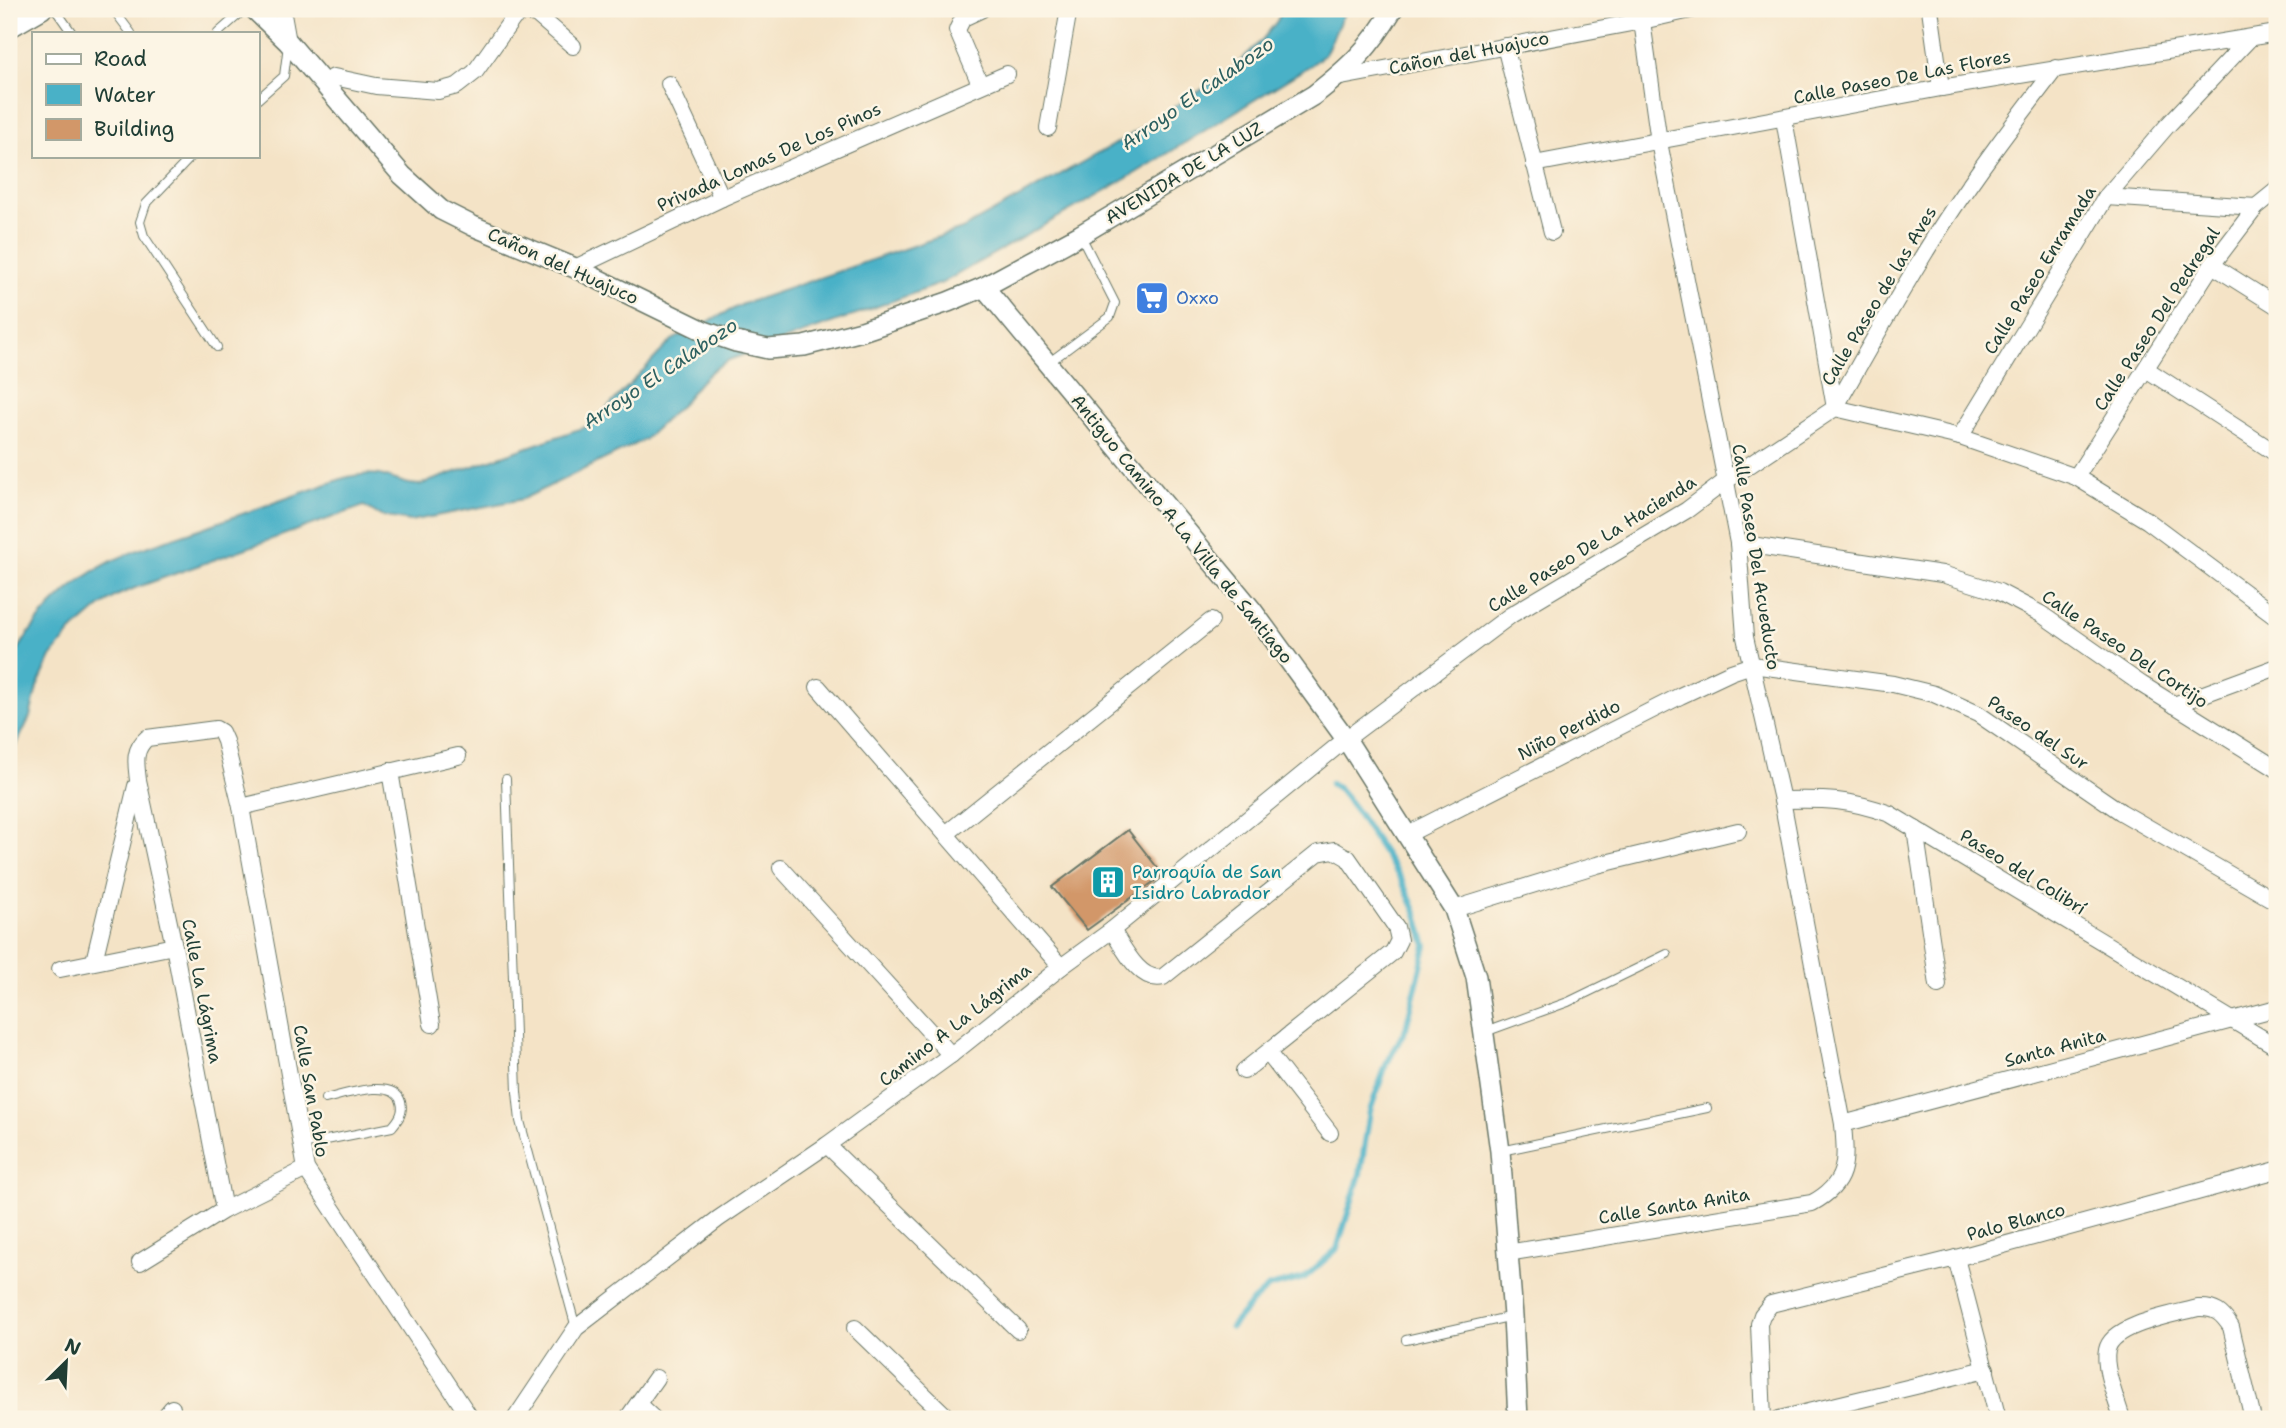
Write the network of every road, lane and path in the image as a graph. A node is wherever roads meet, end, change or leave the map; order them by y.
1 (42, 9) edge
2 (55, 9) edge
3 (113, 9) edge
4 (245, 9) edge
5 (254, 9) edge
6 (282, 9) edge
7 (982, 9) edge
8 (1069, 9) edge
9 (1393, 9) edge
10 (1695, 9) edge
11 (1930, 9) edge
12 (1642, 21) junction
13 (9, 28) edge
14 (71, 32) edge
15 (130, 32) edge
16 (219, 32) edge
17 (2277, 33) edge
18 (2250, 38) junction
19 (288, 42) junction
20 (573, 46) dead end
21 (1505, 46) junction
22 (2056, 68) junction
23 (1007, 74) dead end
24 (1336, 78) junction
25 (323, 82) junction
26 (669, 84) dead end
27 (980, 84) junction
28 (1941, 88) junction
29 (259, 98) edge
30 (1784, 119) junction
31 (1048, 128) dead end
32 (1659, 142) junction
33 (190, 158) edge
34 (1534, 163) junction
35 (2277, 190) edge
36 (2106, 197) junction
37 (722, 198) junction
38 (2256, 207) junction
39 (1552, 232) dead end
40 (1080, 235) junction
41 (2212, 265) junction
42 (575, 268) junction
43 (984, 288) junction
44 (948, 302) joint
45 (2277, 306) edge
46 (217, 347) dead end
47 (1047, 364) junction
48 (2147, 369) junction
49 (1835, 408) junction
50 (1960, 437) junction
51 (2277, 454) edge
52 (2076, 477) junction
53 (1727, 480) junction
54 (1738, 543) junction
55 (2277, 618) edge
56 (1211, 621) dead end
57 (1752, 665) junction
58 (2277, 667) edge
59 (818, 687) dead end
60 (2174, 705) junction
61 (216, 729) joint
62 (1346, 739) junction
63 (458, 756) dead end
64 (2277, 769) edge
65 (390, 771) junction
66 (506, 779) dead end
67 (138, 780) junction
68 (1782, 800) junction
69 (241, 807) junction
70 (1915, 829) junction
71 (1738, 831) dead end
72 (946, 834) junction
73 (1406, 835) junction
74 (780, 868) dead end
75 (2277, 902) edge
76 (1454, 909) junction
77 (1112, 930) junction
78 (174, 946) junction
79 (1667, 954) dead end
80 (94, 961) junction
81 (1061, 967) junction
82 (60, 969) dead end
83 (1938, 985) dead end
84 (2277, 1009) edge
85 (2231, 1021) junction
86 (432, 1024) dead end
87 (1485, 1032) junction
88 (2277, 1048) edge
89 (1268, 1052) junction
90 (951, 1055) junction
91 (1244, 1071) dead end
92 (324, 1098) dead end
93 (1707, 1108) dead end
94 (1843, 1124) junction
95 (1330, 1133) dead end
96 (301, 1145) junction
97 (827, 1145) junction
98 (1500, 1151) junction
99 (306, 1168) junction
100 (2277, 1170) edge
101 (1839, 1180) joint
102 (224, 1210) junction
103 (1507, 1253) junction
104 (1956, 1258) junction
105 (140, 1262) dead end
106 (1513, 1316) junction
107 (576, 1328) junction
108 (855, 1328) dead end
109 (1018, 1330) dead end
110 (1406, 1340) dead end
111 (1986, 1369) junction
112 (656, 1378) dead end
113 (638, 1404) junction
114 (471, 1419) edge
115 (515, 1419) edge
116 (627, 1419) edge
117 (654, 1419) edge
118 (949, 1419) edge
119 (1518, 1419) edge
120 (1763, 1419) edge
121 (1779, 1419) edge
122 (1998, 1419) edge
123 (2122, 1419) edge
124 (2253, 1419) edge

1 - 13 street
2 - 14 lane
3 - 15 lane
4 - 16 lane
5 - 19 street, Cañon del Huajuco
6 - 19 street
7 - 27 street
8 - 31 street
9 - 24 street, AVENIDA DE LA LUZ
10 - 12 street, Cañon del Huajuco
11 - 28 street
12 - 21 street, Cañon del Huajuco
12 - 32 street, Calle Paseo Del Acueducto
17 - 18 street, Calle Paseo De Las Flores
18 - 22 street, Calle Paseo De Las Flores
18 - 36 street, Calle Paseo Enramada
19 - 25 street, Cañon del Huajuco
19 - 29 lane
20 - 25 street
21 - 24 street, Cañon del Huajuco
21 - 34 street
22 - 28 street, Calle Paseo De Las Flores
22 - 49 street, Calle Paseo de las Aves
23 - 27 street, Privada Lomas De Los Pinos
24 - 40 street, AVENIDA DE LA LUZ
25 - 42 street, Cañon del Huajuco
26 - 37 street
27 - 37 street, Privada Lomas De Los Pinos
28 - 30 street, Calle Paseo De Las Flores
30 - 32 street, Calle Paseo De Las Flores
30 - 49 street, Calle Paseo de las Aves
32 - 34 street, Calle Paseo De Las Flores
32 - 53 street, Calle Paseo Del Acueducto
33 - 46 lane
34 - 39 street
35 - 38 street, Calle Paseo Del Pedregal
36 - 38 street
36 - 50 street, Calle Paseo Enramada
37 - 42 street, Privada Lomas De Los Pinos
38 - 41 street, Calle Paseo Del Pedregal
40 - 43 street, AVENIDA DE LA LUZ
40 - 47 lane
41 - 45 street
41 - 48 street, Calle Paseo Del Pedregal
42 - 44 street, Cañon del Huajuco
43 - 44 street, AVENIDA DE LA LUZ
43 - 47 street, Antiguo Camino A La Villa de Santiago
47 - 62 street, Antiguo Camino A La Villa de Santiago
48 - 51 street
48 - 52 street, Calle Paseo Del Pedregal
49 - 50 street
49 - 53 street, Calle Paseo De La Hacienda
50 - 52 street
52 - 55 street
53 - 54 street, Calle Paseo Del Acueducto
53 - 62 street, Calle Paseo De La Hacienda
54 - 57 street, Calle Paseo Del Acueducto
54 - 60 street, Calle Paseo Del Cortijo
56 - 72 street
57 - 68 street, Calle Paseo Del Acueducto
57 - 73 street, Niño Perdido
57 - 75 street, Paseo del Sur
58 - 60 street
59 - 72 street
60 - 64 street, Calle Paseo Del Cortijo
61 - 67 street, Calle La Lágrima
61 - 69 street, Calle San Pablo
62 - 73 street, Antiguo Camino A La Villa de Santiago
62 - 77 street, Camino A La Lágrima
63 - 65 street
65 - 69 street
65 - 86 street
66 - 107 lane
67 - 78 street, Calle La Lágrima
67 - 80 street, Calle La Lágrima
68 - 70 street, Paseo del Colibrí
68 - 94 street, Calle Paseo Del Acueducto
69 - 96 street, Calle San Pablo
70 - 83 street
70 - 85 street, Paseo del Colibrí
71 - 76 street
72 - 81 street
73 - 76 street, Antiguo Camino A La Villa de Santiago
74 - 90 street
76 - 87 street, Antiguo Camino A La Villa de Santiago
77 - 81 street, Camino A La Lágrima
77 - 89 street
78 - 80 street
78 - 102 street, Calle La Lágrima
79 - 87 lane
80 - 82 street
81 - 90 street, Camino A La Lágrima
84 - 85 street, Santa Anita
85 - 88 street, Paseo del Colibrí
85 - 94 street, Santa Anita
87 - 98 street, Antiguo Camino A La Villa de Santiago
89 - 91 street
89 - 95 street
90 - 97 street, Camino A La Lágrima
92 - 96 lane
93 - 98 lane
94 - 101 street, Calle Paseo Del Acueducto
96 - 99 street, Calle San Pablo
97 - 107 street, Camino A La Lágrima
97 - 109 street
98 - 103 street, Antiguo Camino A La Villa de Santiago
99 - 102 street
99 - 114 street, Calle San Pablo
100 - 104 street, Palo Blanco
101 - 103 street, Calle Santa Anita
102 - 105 street
103 - 106 street, Antiguo Camino A La Villa de Santiago
104 - 111 street
104 - 120 street, Palo Blanco
106 - 110 lane
106 - 119 street, Antiguo Camino A La Villa de Santiago
107 - 115 street, Camino A La Lágrima
108 - 118 street
111 - 121 street
111 - 122 street
112 - 113 street
113 - 116 street
113 - 117 street
123 - 124 street

